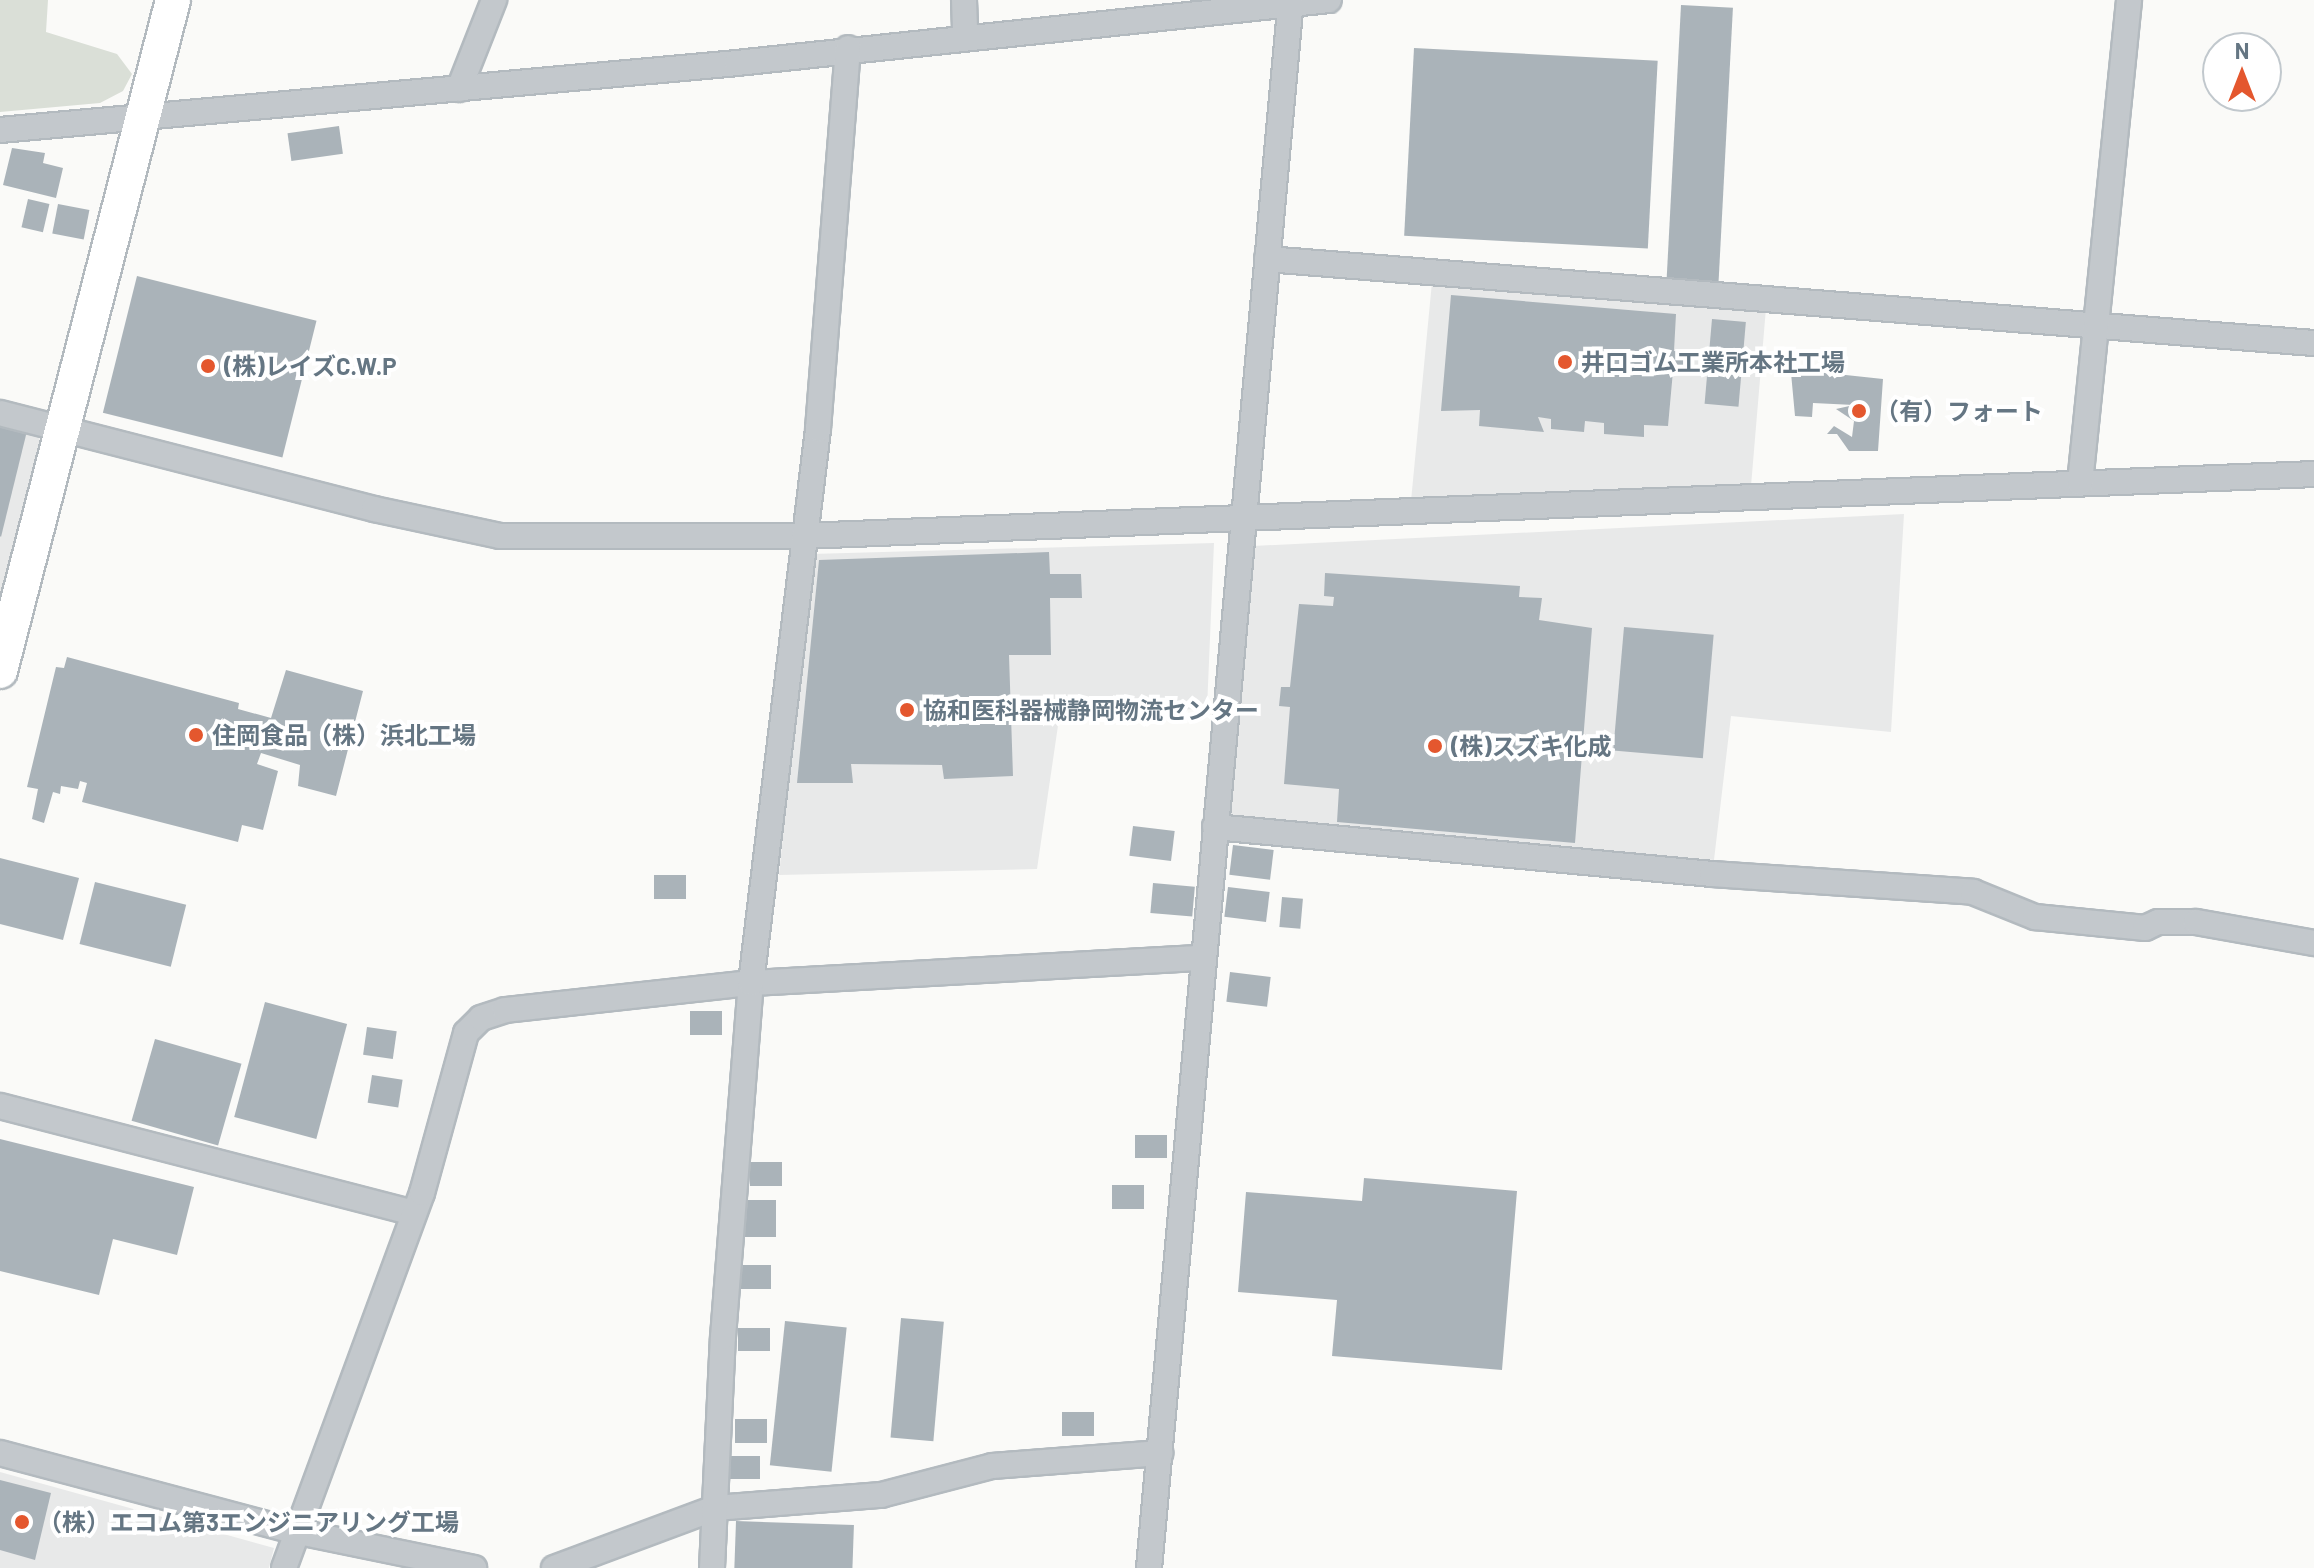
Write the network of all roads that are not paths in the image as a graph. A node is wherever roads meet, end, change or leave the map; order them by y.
1 (173, 0) edge
2 (494, 0) edge
3 (964, 0) edge
4 (1329, 0) edge
5 (2129, 0) edge
6 (1291, 2) edge
7 (965, 36) junction
8 (848, 48) junction
9 (459, 89) junction
10 (142, 117) junction
11 (0, 130) edge
12 (1267, 259) junction
13 (2096, 327) junction
14 (2314, 343) edge
15 (0, 413) edge
16 (60, 429) junction
17 (2314, 474) edge
18 (2080, 483) junction
19 (1241, 519) junction
20 (804, 536) junction
21 (0, 671) edge
22 (1215, 827) junction
23 (2314, 943) edge
24 (1203, 958) junction
25 (751, 983) junction
26 (0, 1106) edge
27 (413, 1213) junction
28 (0, 1453) edge
29 (1160, 1453) junction
30 (715, 1508) junction
31 (294, 1531) junction
32 (284, 1568) edge
33 (474, 1568) edge
34 (554, 1568) edge
35 (712, 1568) edge
36 (1149, 1568) edge

1 - 10 street
2 - 9 street
3 - 7 street
4 - 6 street
5 - 13 street
6 - 7 street
6 - 12 street
7 - 8 street
8 - 9 street
8 - 20 street
9 - 10 street
10 - 11 street
10 - 16 street
12 - 13 street
12 - 19 street
13 - 14 street
13 - 18 street
15 - 16 street
16 - 20 street
16 - 21 street
17 - 18 street
18 - 19 street
19 - 20 street
19 - 22 street
20 - 25 street
22 - 23 street
22 - 24 street
24 - 25 street
24 - 29 street
25 - 27 street
25 - 30 street
26 - 27 street
27 - 31 street
28 - 31 street
29 - 30 street
29 - 36 street
30 - 34 street
30 - 35 street
31 - 32 street
31 - 33 street

